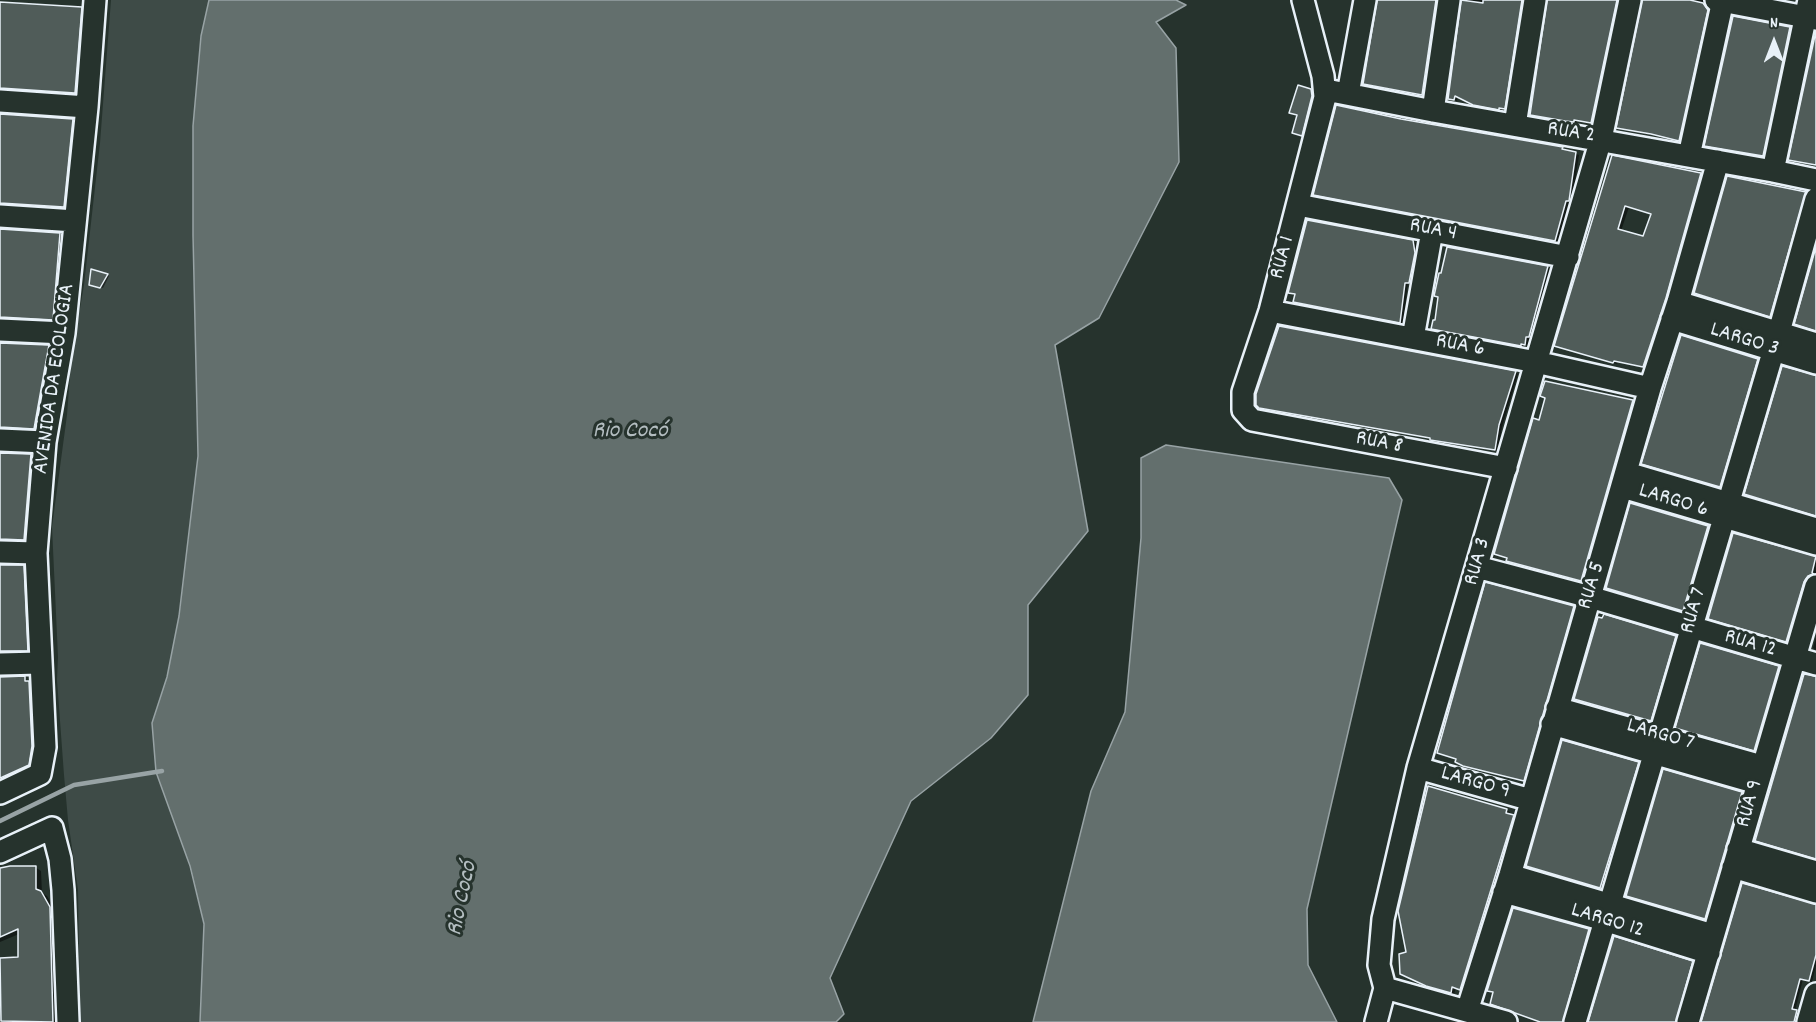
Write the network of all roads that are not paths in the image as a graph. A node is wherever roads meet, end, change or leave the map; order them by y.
1 (95, 0) edge
2 (1303, 0) edge
3 (1365, 0) edge
4 (1449, 0) edge
5 (1535, 0) edge
6 (1630, 0) edge
7 (1720, 0) edge
8 (1811, 12) edge
9 (1326, 90) junction
10 (1348, 94) junction
11 (0, 101) edge
12 (87, 107) junction
13 (1432, 111) junction
14 (1515, 125) junction
15 (1601, 139) junction
16 (1689, 156) junction
17 (1718, 161) junction
18 (1773, 171) junction
19 (1816, 180) edge
20 (1816, 200) edge
21 (1299, 205) junction
22 (0, 216) edge
23 (75, 221) junction
24 (1432, 231) junction
25 (1568, 257) junction
26 (1270, 311) junction
27 (1675, 311) junction
28 (0, 330) edge
29 (64, 333) junction
30 (1413, 338) junction
31 (1776, 341) junction
32 (1816, 344) edge
33 (1536, 362) junction
34 (1816, 363) edge
35 (1650, 388) junction
36 (1252, 420) joint
37 (0, 440) edge
38 (45, 442) junction
39 (1506, 468) junction
40 (1624, 480) junction
41 (1725, 510) junction
42 (1816, 529) edge
43 (1816, 544) edge
44 (0, 552) edge
45 (36, 553) junction
46 (1477, 567) junction
47 (1816, 586) edge
48 (1590, 597) junction
49 (1690, 628) junction
50 (1795, 658) junction
51 (40, 663) junction
52 (0, 664) edge
53 (1816, 664) edge
54 (1554, 716) junction
55 (1657, 744) junction
56 (1418, 768) junction
57 (1759, 774) junction
58 (0, 793) edge
59 (1531, 800) junction
60 (0, 852) edge
61 (1736, 858) junction
62 (1816, 872) edge
63 (1507, 884) junction
64 (1816, 892) edge
65 (1607, 912) junction
66 (1711, 944) junction
67 (1385, 988) junction
68 (1816, 994) edge
69 (1467, 1011) junction
70 (68, 1022) edge
71 (1376, 1022) edge
72 (1506, 1022) edge
73 (1575, 1022) edge
74 (1688, 1022) edge
75 (1808, 1022) edge

1 - 12 street, AVENIDA DA ECOLOGIA
2 - 9 street
3 - 10 street
4 - 13 street
5 - 14 street
6 - 15 street, RUA 3
7 - 8 street
7 - 16 street
8 - 18 street
9 - 10 street, RUA 2
9 - 21 street, RUA 1
10 - 13 street, RUA 2
11 - 12 street
12 - 23 street, AVENIDA DA ECOLOGIA
13 - 14 street, RUA 2
14 - 15 street, RUA 2
15 - 16 street, RUA 2
15 - 25 street, RUA 3
16 - 17 street, RUA 2
17 - 18 street, RUA 2
17 - 27 street, RUA 5
18 - 19 street, RUA 2
20 - 31 street, RUA 7
21 - 24 street, RUA 4
21 - 26 street, RUA 1
22 - 23 street
23 - 29 street, AVENIDA DA ECOLOGIA
24 - 25 street, RUA 4
24 - 30 street
25 - 33 street, RUA 3
26 - 30 street, RUA 6
26 - 36 street, RUA 1
27 - 31 street, LARGO 3
27 - 35 street, RUA 5
28 - 29 street
29 - 38 street, AVENIDA DA ECOLOGIA
30 - 33 street, RUA 6
31 - 32 street, LARGO 3
31 - 34 street, LARGO 3
31 - 41 street, RUA 7
33 - 35 street, RUA 6
33 - 39 street, RUA 3
35 - 40 street, RUA 5
36 - 39 street, RUA 8
37 - 38 street
38 - 45 street, AVENIDA DA ECOLOGIA
39 - 46 street, RUA 3
40 - 41 street, LARGO 6
40 - 48 street, RUA 5
41 - 42 street, LARGO 6
41 - 43 street, LARGO 6
41 - 49 street, RUA 7
44 - 45 street
45 - 51 street, AVENIDA DA ECOLOGIA
46 - 48 street, RUA 12
46 - 56 street, RUA 3
47 - 50 street, RUA 9
48 - 49 street, RUA 12
48 - 54 street, RUA 5
49 - 50 street, RUA 12
49 - 55 street, RUA 7
50 - 53 street, RUA 12
50 - 57 street, RUA 9
51 - 52 street
51 - 58 street, AVENIDA DA ECOLOGIA
54 - 55 street, LARGO 7
54 - 59 street, RUA 5
55 - 57 street, LARGO 7
55 - 65 street, RUA 7
56 - 59 street, LARGO 9
56 - 67 street, RUA 3
57 - 61 street, RUA 9
59 - 63 street, RUA 5
60 - 70 street
61 - 62 street
61 - 64 street
61 - 66 street, RUA 9
63 - 65 street, LARGO 12
63 - 69 street, RUA 5
65 - 66 street, LARGO 12
65 - 73 street, RUA 7
66 - 74 street, RUA 9
67 - 69 street
67 - 71 street
68 - 75 street
69 - 72 street

